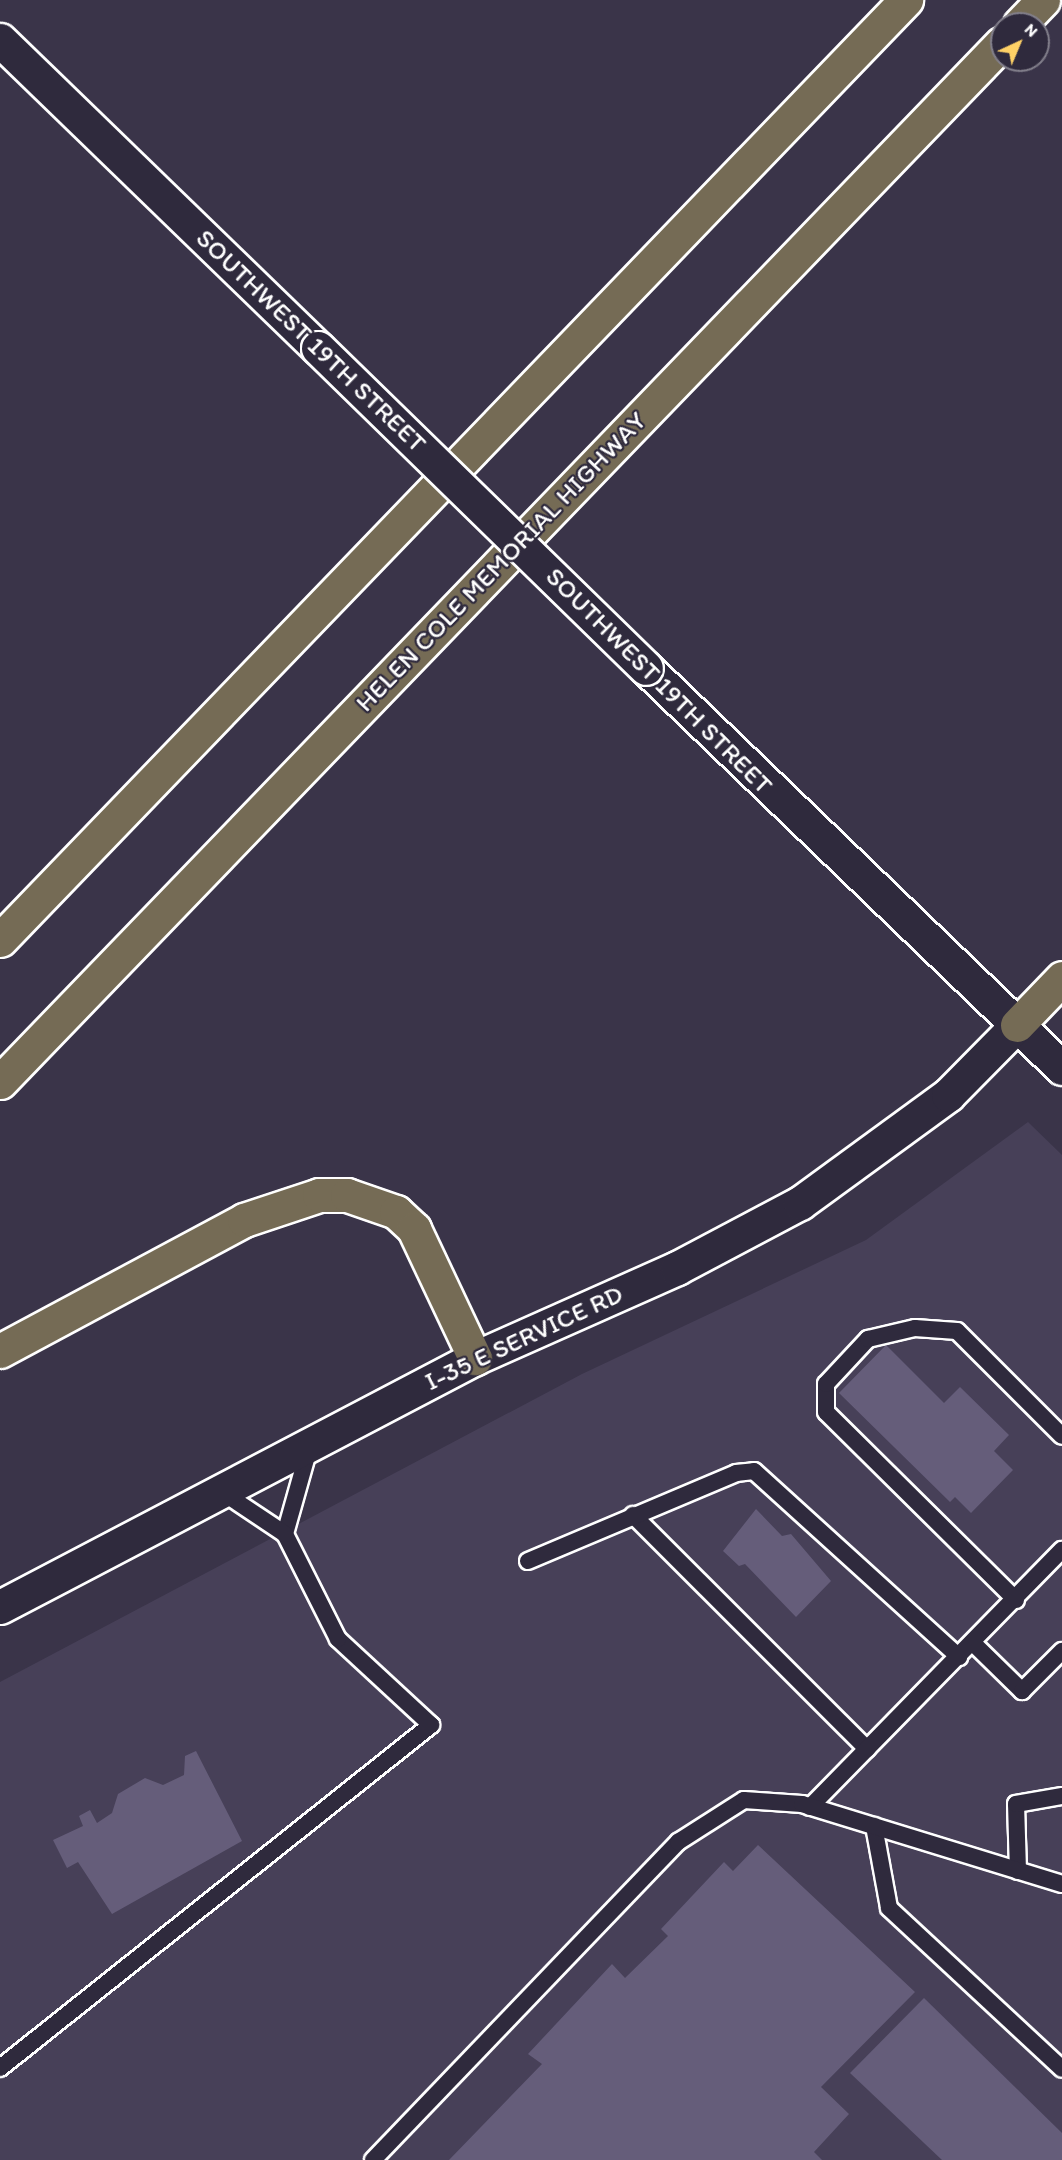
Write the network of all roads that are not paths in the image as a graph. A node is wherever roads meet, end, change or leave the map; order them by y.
1 (906, 0) edge
2 (1043, 0) edge
3 (1032, 12) edge
4 (0, 40) edge
5 (990, 55) edge
6 (0, 939) edge
7 (1062, 978) edge
8 (1017, 1025) junction
9 (1062, 1068) edge
10 (0, 1082) edge
11 (0, 1351) edge
12 (475, 1359) junction
13 (1062, 1436) edge
14 (311, 1442) junction
15 (217, 1489) junction
16 (633, 1515) junction
17 (285, 1534) junction
18 (1062, 1550) edge
19 (528, 1561) dead end
20 (1016, 1600) junction
21 (0, 1607) edge
22 (973, 1643) junction
23 (1062, 1651) edge
24 (959, 1657) junction
25 (867, 1749) junction
26 (1062, 1796) edge
27 (810, 1807) junction
28 (874, 1826) junction
29 (1018, 1871) junction
30 (1062, 1884) edge
31 (0, 2068) edge
32 (1062, 2069) edge
33 (373, 2160) edge

1 - 6 highway
2 - 3 highway
4 - 8 main road, SOUTHWEST 19TH STREET, bridge
5 - 10 highway, HELEN COLE MEMORIAL HIGHWAY
7 - 8 highway
8 - 9 main road, SOUTHWEST 19TH STREET
8 - 12 main road, I-35 E SERVICE RD
11 - 12 highway
12 - 14 main road, I-35 E SERVICE RD
13 - 20 lane
14 - 15 main road, I-35 E SERVICE RD
14 - 17 lane
15 - 17 lane
15 - 21 main road, I-35 E SERVICE RD
16 - 19 lane
16 - 24 lane
16 - 25 lane
17 - 31 lane
18 - 20 lane
20 - 22 lane
22 - 23 lane
22 - 24 lane
24 - 25 lane
25 - 27 lane
26 - 29 lane
27 - 28 lane
27 - 33 lane
28 - 29 lane
28 - 32 lane
29 - 30 lane

